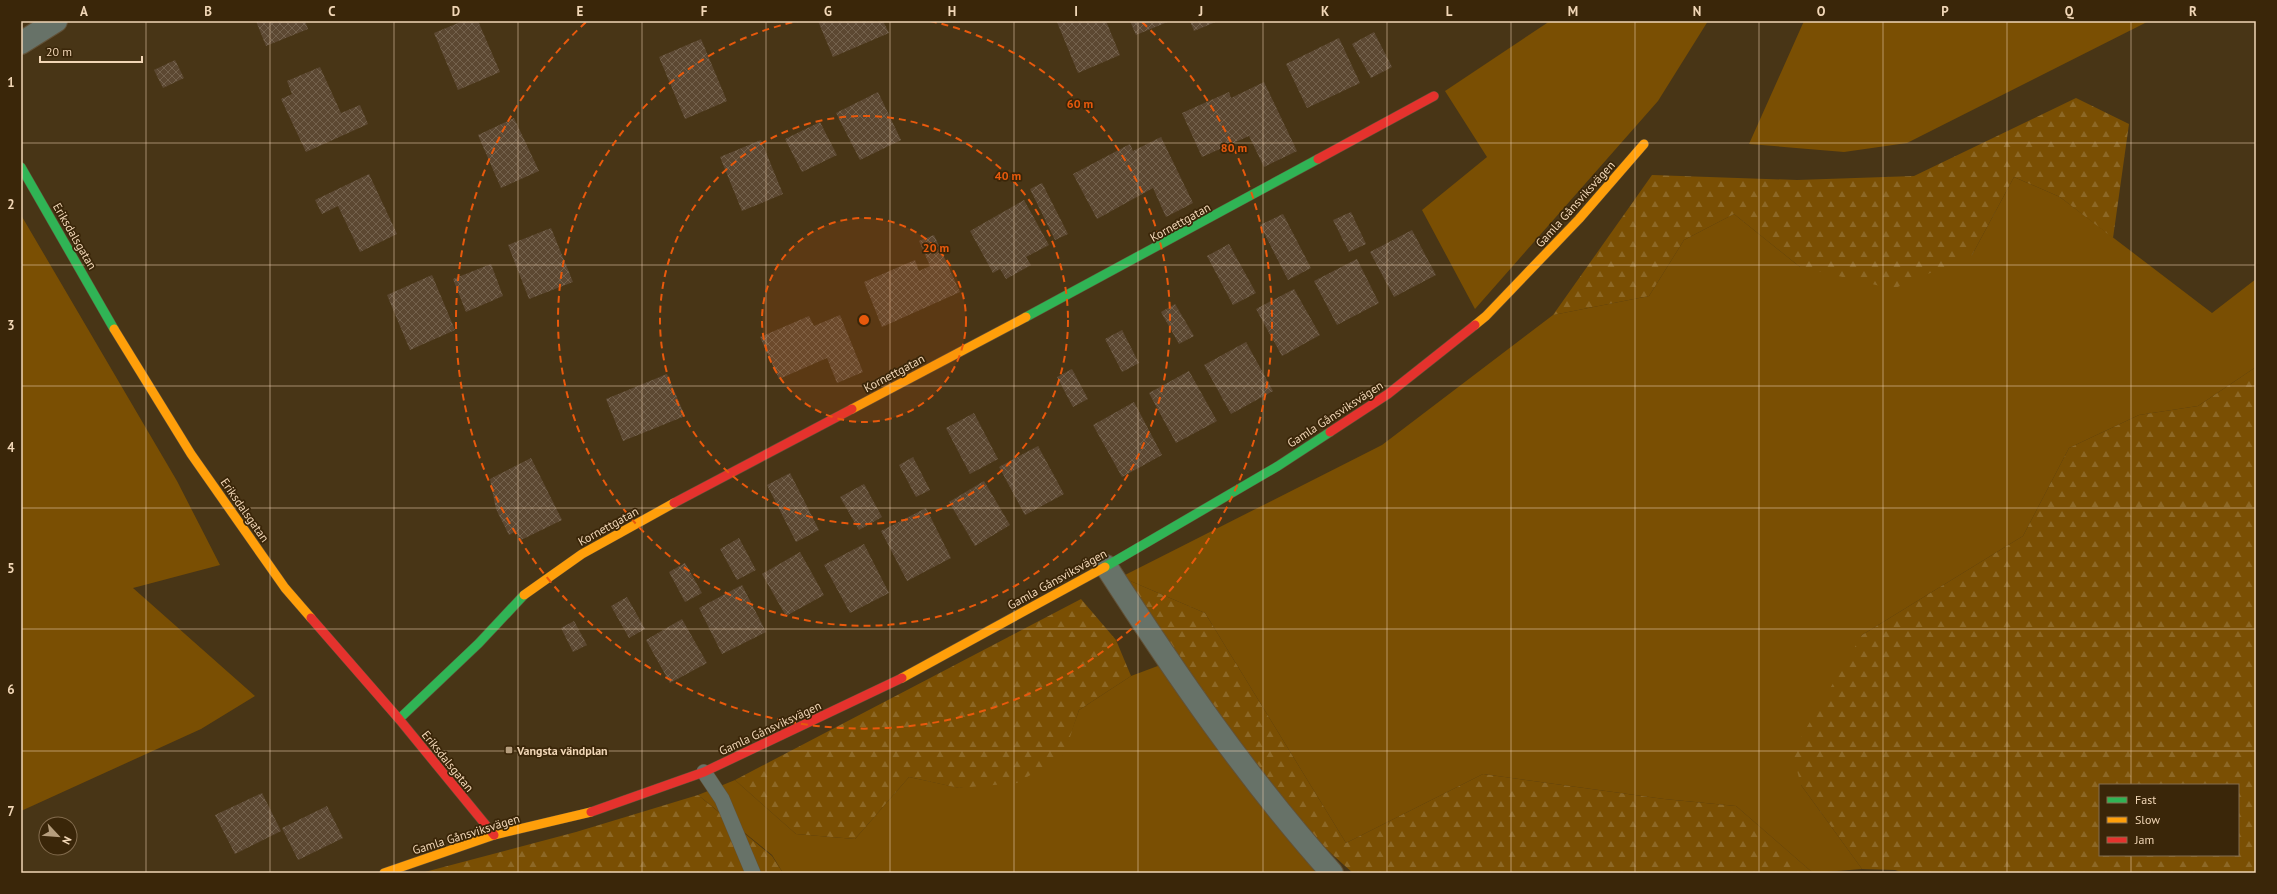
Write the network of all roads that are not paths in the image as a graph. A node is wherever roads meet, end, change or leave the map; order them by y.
1 (56, 21) edge
2 (21, 43) edge
3 (1434, 96) dead end
4 (1644, 144) dead end
5 (21, 167) edge
6 (1106, 566) junction
7 (399, 719) junction
8 (704, 772) junction
9 (494, 835) junction
10 (384, 873) edge
11 (753, 873) edge
12 (1332, 873) edge

1 - 2 street
3 - 7 street, Kornettgatan
4 - 6 street, Gamla Gånsviksvägen
5 - 7 street, Eriksdalsgatan
6 - 8 street, Gamla Gånsviksvägen
6 - 12 street
7 - 9 street, Eriksdalsgatan
8 - 9 street, Gamla Gånsviksvägen
8 - 11 lane
9 - 10 street, Gamla Gånsviksvägen

